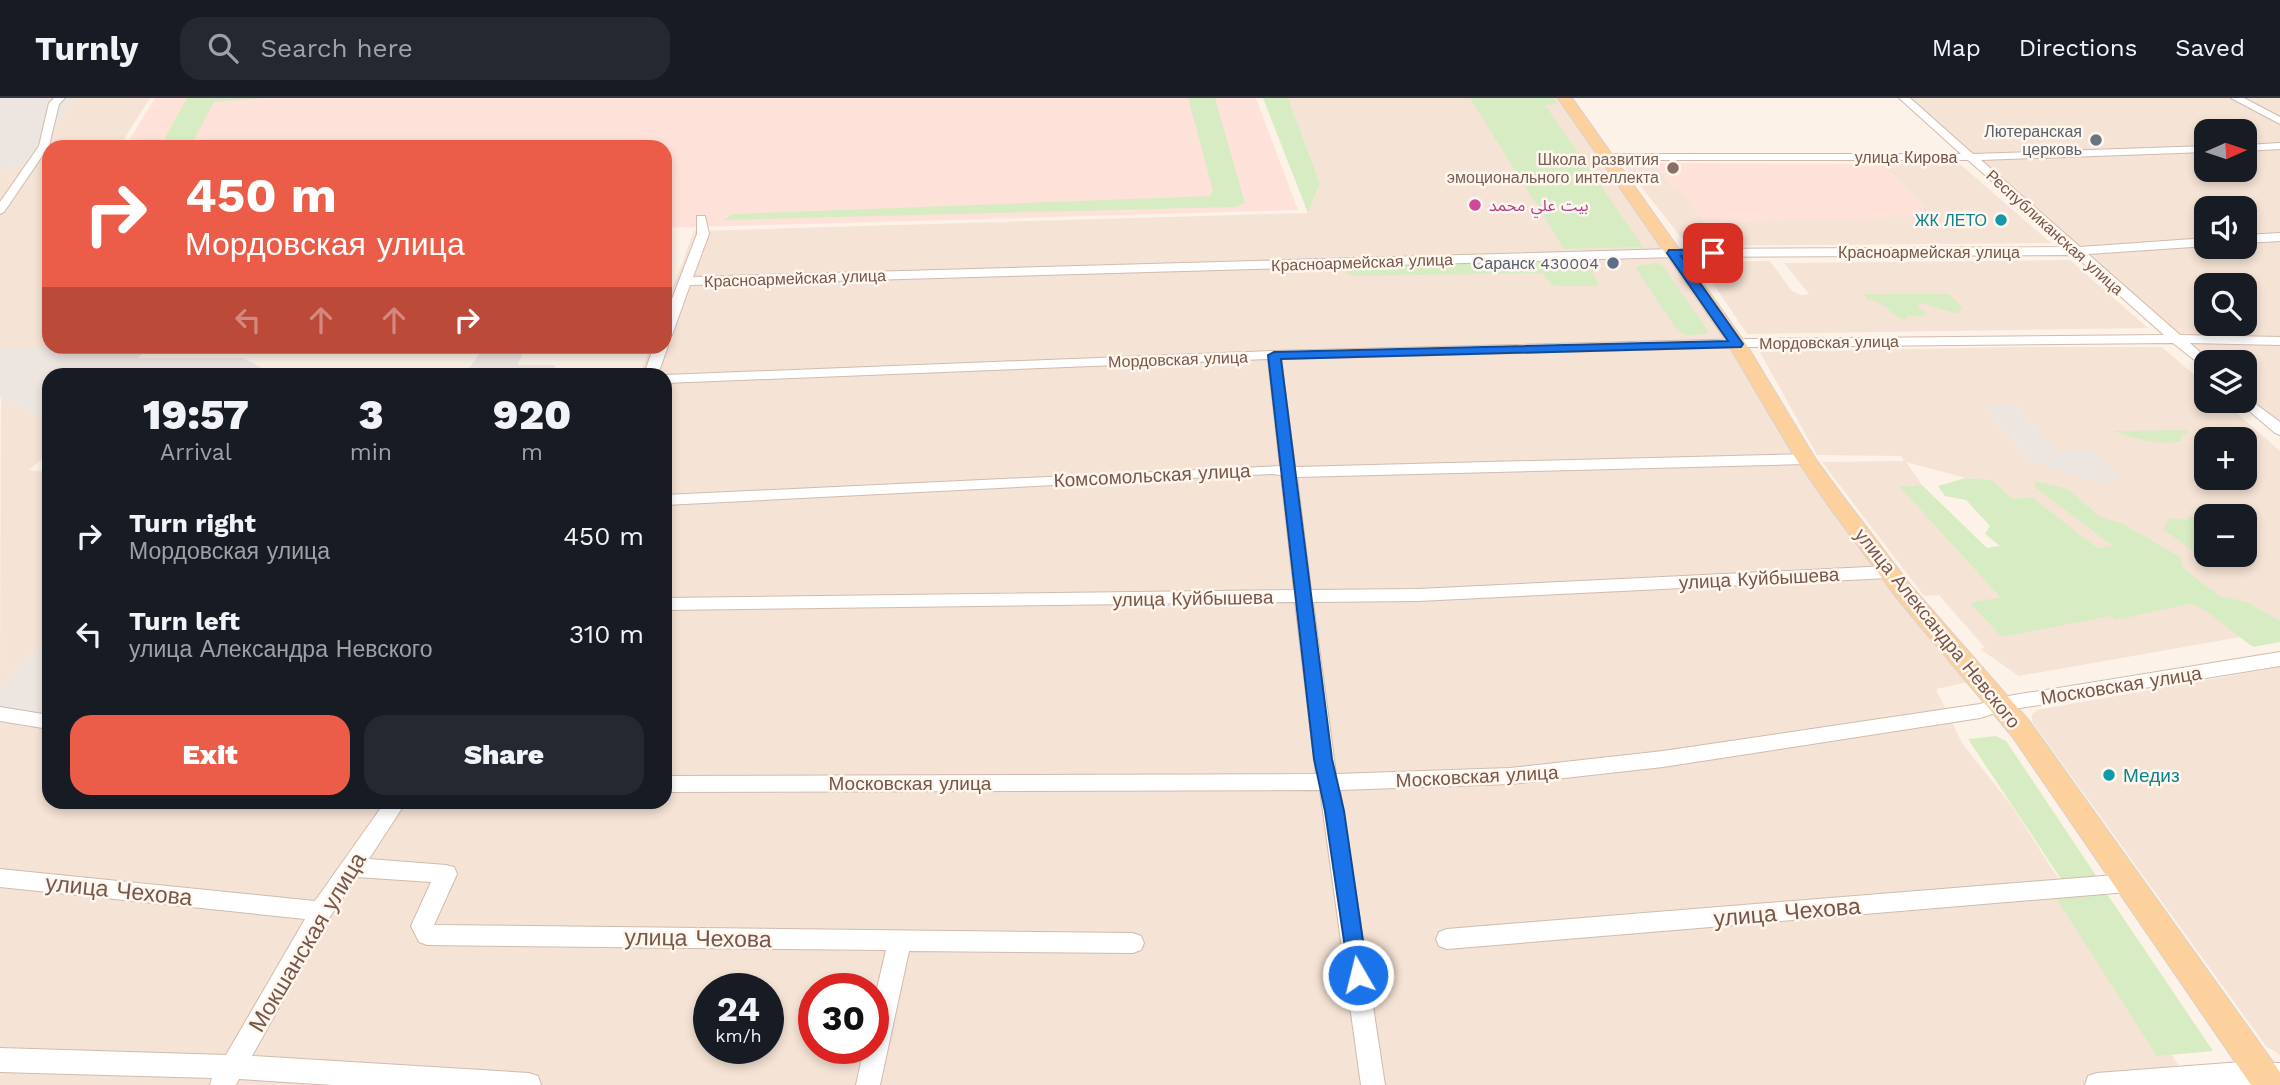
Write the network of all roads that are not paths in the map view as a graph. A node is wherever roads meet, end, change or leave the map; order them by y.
1 (60, 98) edge
2 (1564, 98) edge
3 (1904, 98) edge
4 (2236, 98) edge
5 (2280, 121) edge
6 (45, 140) edge
7 (2280, 146) edge
8 (2258, 147) edge
9 (42, 149) edge
10 (2194, 149) edge
11 (1605, 157) junction
12 (1970, 157) junction
13 (0, 210) edge
14 (701, 219) dead end
15 (2280, 237) edge
16 (2257, 238) edge
17 (2194, 243) edge
18 (2075, 251) junction
19 (1673, 253) junction
20 (685, 281) junction
21 (672, 316) edge
22 (2176, 339) junction
23 (2280, 341) edge
24 (1737, 344) junction
25 (1274, 355) junction
26 (2194, 355) edge
27 (672, 379) edge
28 (2257, 410) edge
29 (2280, 430) edge
30 (1806, 459) junction
31 (1289, 472) junction
32 (672, 500) edge
33 (1888, 572) junction
34 (1303, 597) junction
35 (672, 604) edge
36 (2280, 659) edge
37 (2002, 704) junction
38 (0, 714) edge
39 (42, 721) edge
40 (1328, 782) junction
41 (672, 784) edge
42 (391, 809) edge
43 (349, 867) junction
44 (0, 878) edge
45 (2128, 883) junction
46 (321, 911) junction
47 (1447, 939) dead end
48 (899, 942) junction
49 (1133, 943) dead end
50 (0, 1060) edge
51 (228, 1076) edge
52 (2271, 1078) edge
53 (529, 1085) edge
54 (868, 1085) edge
55 (1373, 1085) edge
56 (2097, 1085) edge

1 - 6 street
2 - 11 main road, улица Александра Невского
3 - 12 street, Республиканская улица
4 - 5 street
7 - 8 street
9 - 13 street
10 - 12 street, улица Кирова
11 - 12 street, улица Кирова
11 - 19 main road, улица Александра Невского
12 - 18 street, Республиканская улица
14 - 20 street
15 - 16 street
17 - 18 street, Красноармейская улица
18 - 19 street, Красноармейская улица
18 - 22 street, Республиканская улица
19 - 20 street, Красноармейская улица
19 - 24 main road, улица Александра Невского
20 - 21 street
22 - 23 street, Мордовская улица
22 - 24 street, Мордовская улица
22 - 26 street, Республиканская улица
24 - 25 street, Мордовская улица
24 - 30 main road, улица Александра Невского
25 - 27 street, Мордовская улица
25 - 31 street
28 - 29 street
30 - 31 street, Комсомольская улица
30 - 33 main road, улица Александра Невского
31 - 32 street, Комсомольская улица
31 - 34 street
33 - 34 street, улица Куйбышева
33 - 37 main road, улица Александра Невского
34 - 35 street, улица Куйбышева
34 - 40 street
36 - 37 street, Московская улица
37 - 40 street, Московская улица
37 - 45 main road, улица Александра Невского
38 - 39 street
40 - 41 street, Московская улица
40 - 55 street
42 - 43 street, Мокшанская улица
43 - 46 street, Мокшанская улица
43 - 48 street, улица Чехова
44 - 46 street, улица Чехова
45 - 47 street, улица Чехова
45 - 52 main road, улица Александра Невского
46 - 51 street, Мокшанская улица
48 - 49 street, улица Чехова
48 - 54 street
50 - 51 street
51 - 53 street
52 - 56 street

